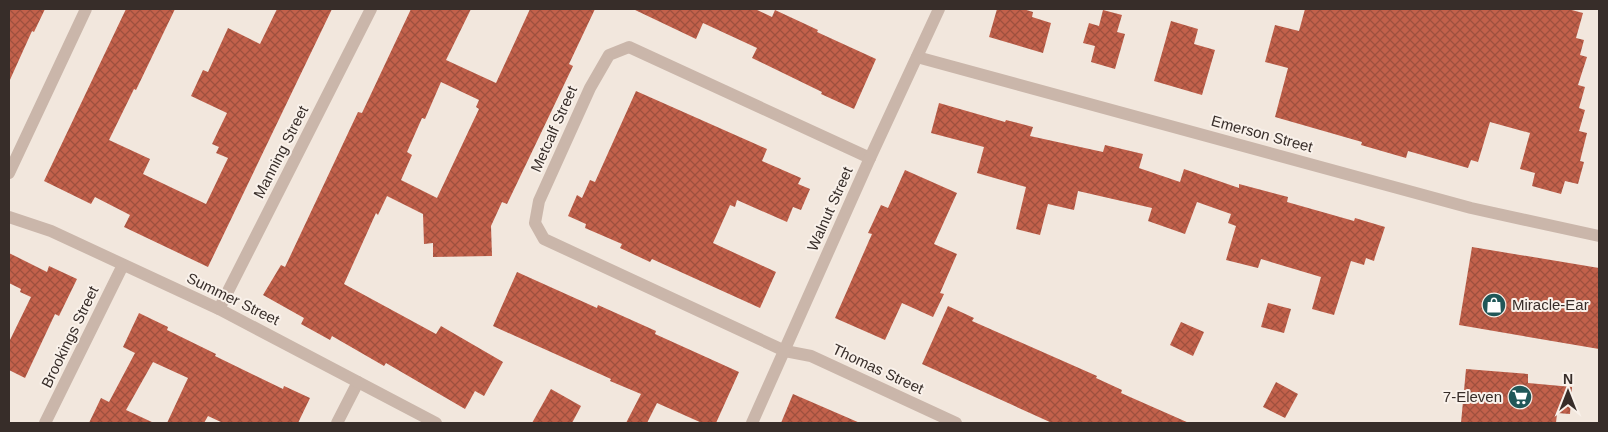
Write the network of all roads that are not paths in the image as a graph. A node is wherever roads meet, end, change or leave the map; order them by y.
1 (86, 9) edge
2 (371, 9) edge
3 (939, 9) edge
4 (917, 57) junction
5 (870, 158) junction
6 (9, 173) edge
7 (9, 217) edge
8 (1599, 236) edge
9 (123, 265) junction
10 (219, 309) junction
11 (785, 351) junction
12 (358, 382) junction
13 (45, 423) edge
14 (337, 423) edge
15 (436, 423) edge
16 (752, 423) edge
17 (956, 423) edge

1 - 6 street
2 - 10 street, Manning Street
3 - 4 street, Walnut Street
4 - 5 street, Walnut Street
4 - 8 street, Emerson Street
5 - 11 street, Walnut Street
5 - 11 street, Metcalf Street
7 - 9 street, Summer Street
9 - 10 street, Summer Street
9 - 13 street, Brookings Street
10 - 12 street, Summer Street
11 - 16 street, Walnut Street
11 - 17 street, Thomas Street
12 - 14 street
12 - 15 street, Summer Street

